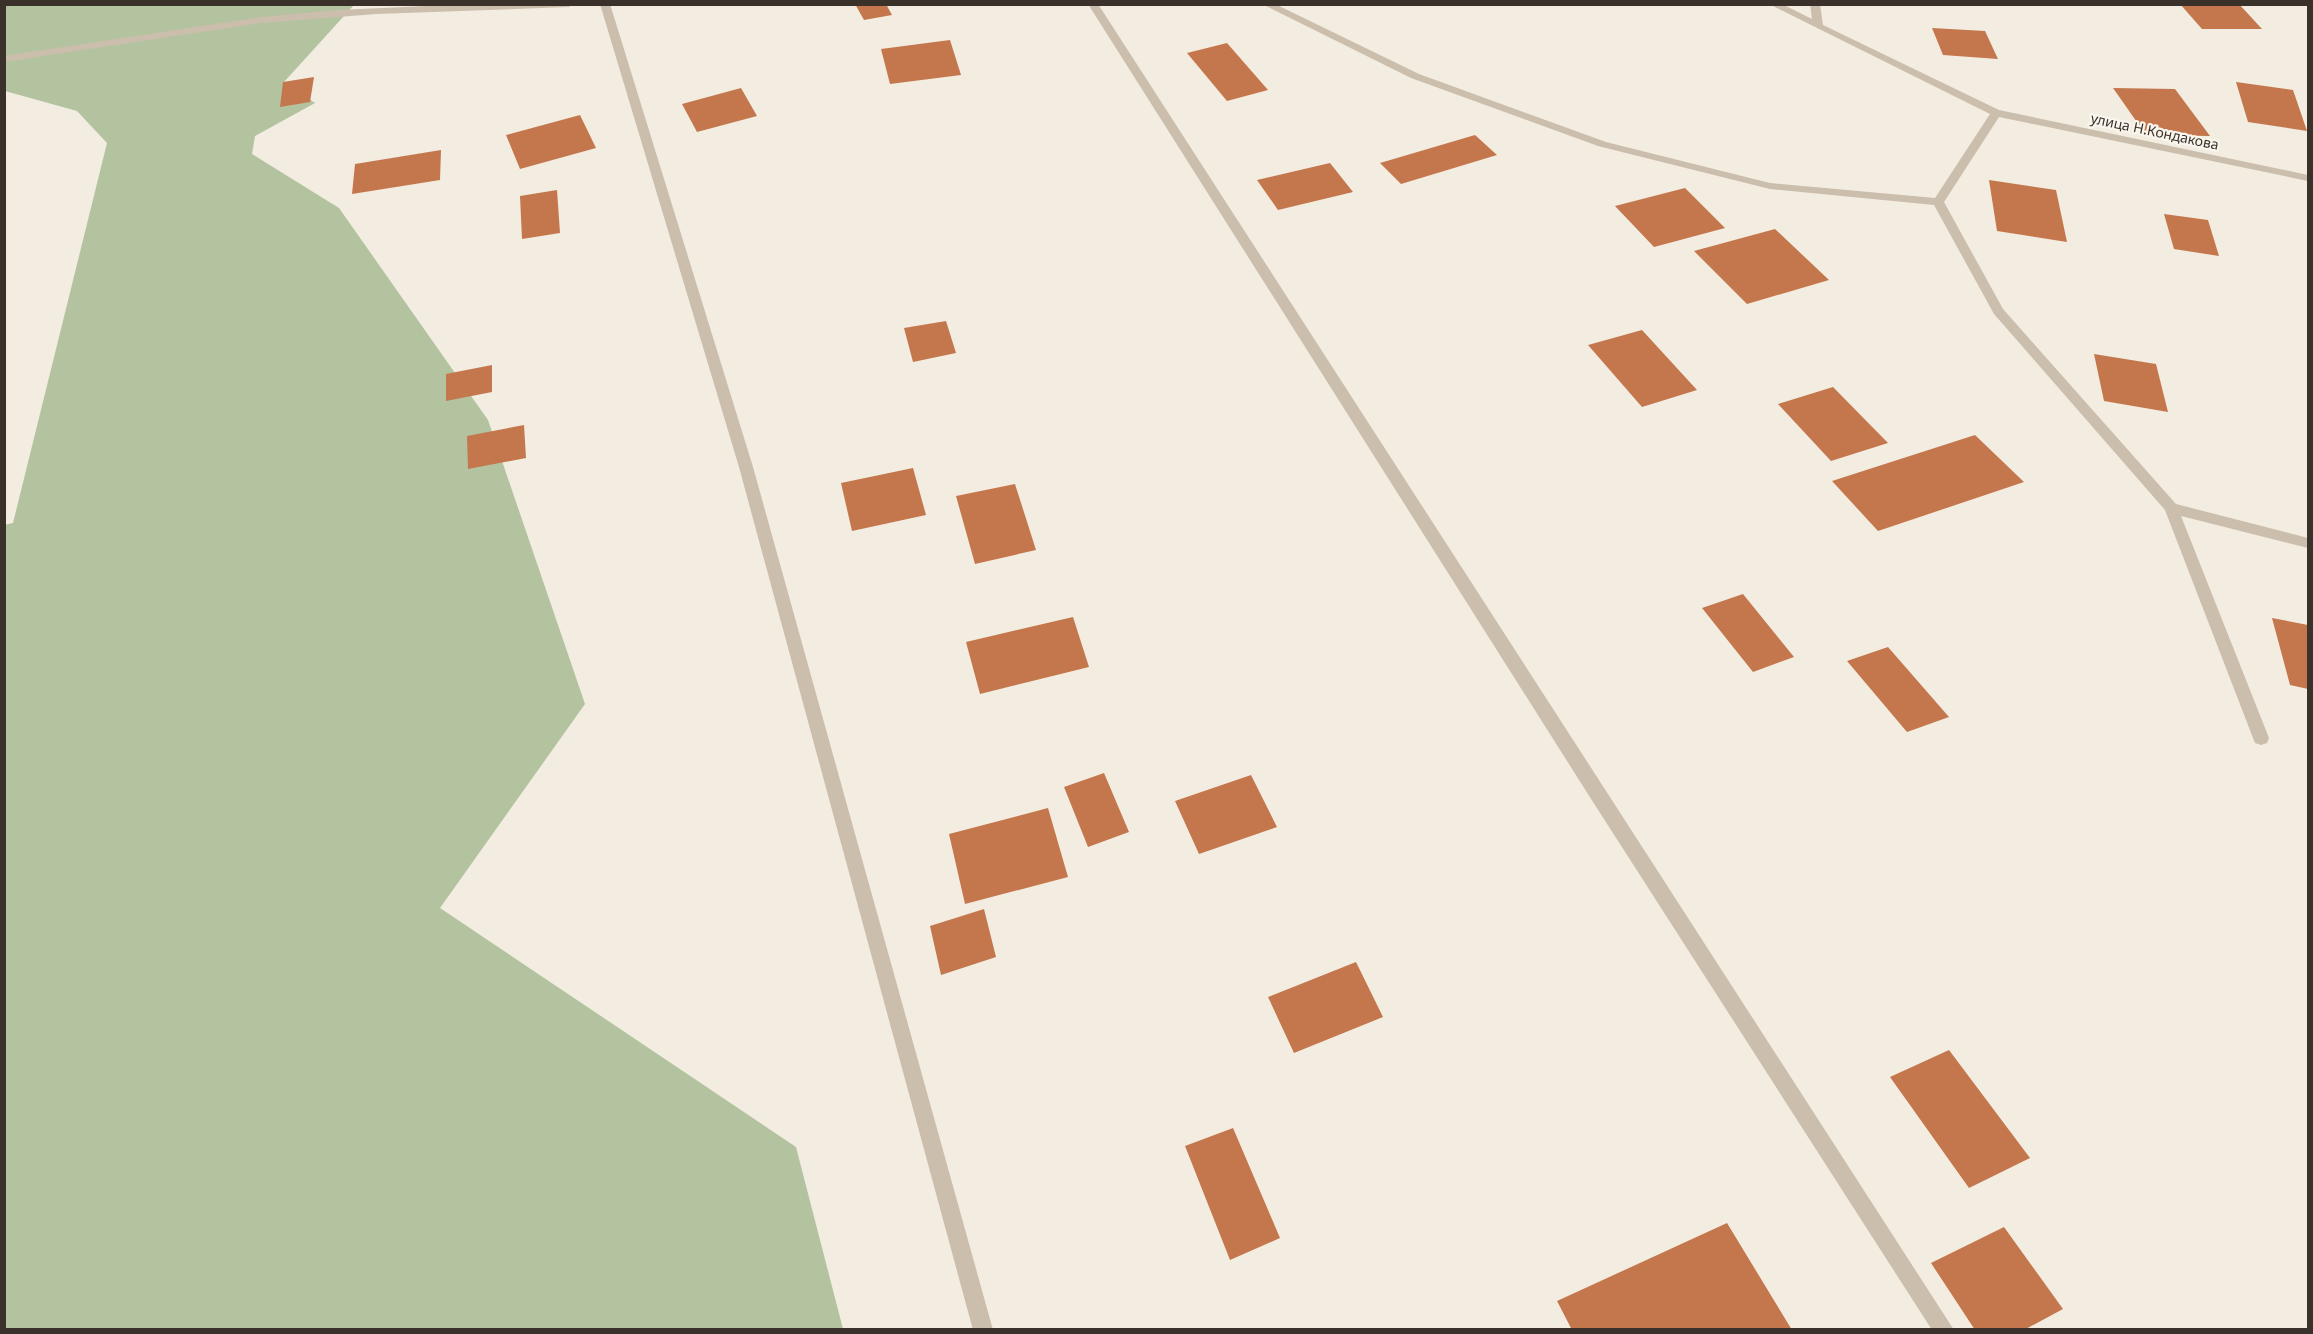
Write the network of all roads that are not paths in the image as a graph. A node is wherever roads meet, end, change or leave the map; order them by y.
1 (569, 4) edge
2 (605, 4) edge
3 (1093, 4) edge
4 (1266, 4) edge
5 (1773, 4) edge
6 (1815, 4) edge
7 (1818, 26) junction
8 (4, 59) edge
9 (1996, 113) junction
10 (2308, 178) edge
11 (1938, 202) junction
12 (2171, 508) junction
13 (2308, 543) edge
14 (2261, 738) dead end
15 (983, 1329) edge
16 (1944, 1329) edge

1 - 8 street
2 - 15 street
3 - 16 street
4 - 11 street
5 - 7 street, улица Н.Кондакова
6 - 7 street
7 - 9 street, улица Н.Кондакова
9 - 10 street, улица Н.Кондакова
9 - 11 street
11 - 12 street
12 - 13 street
12 - 14 street

